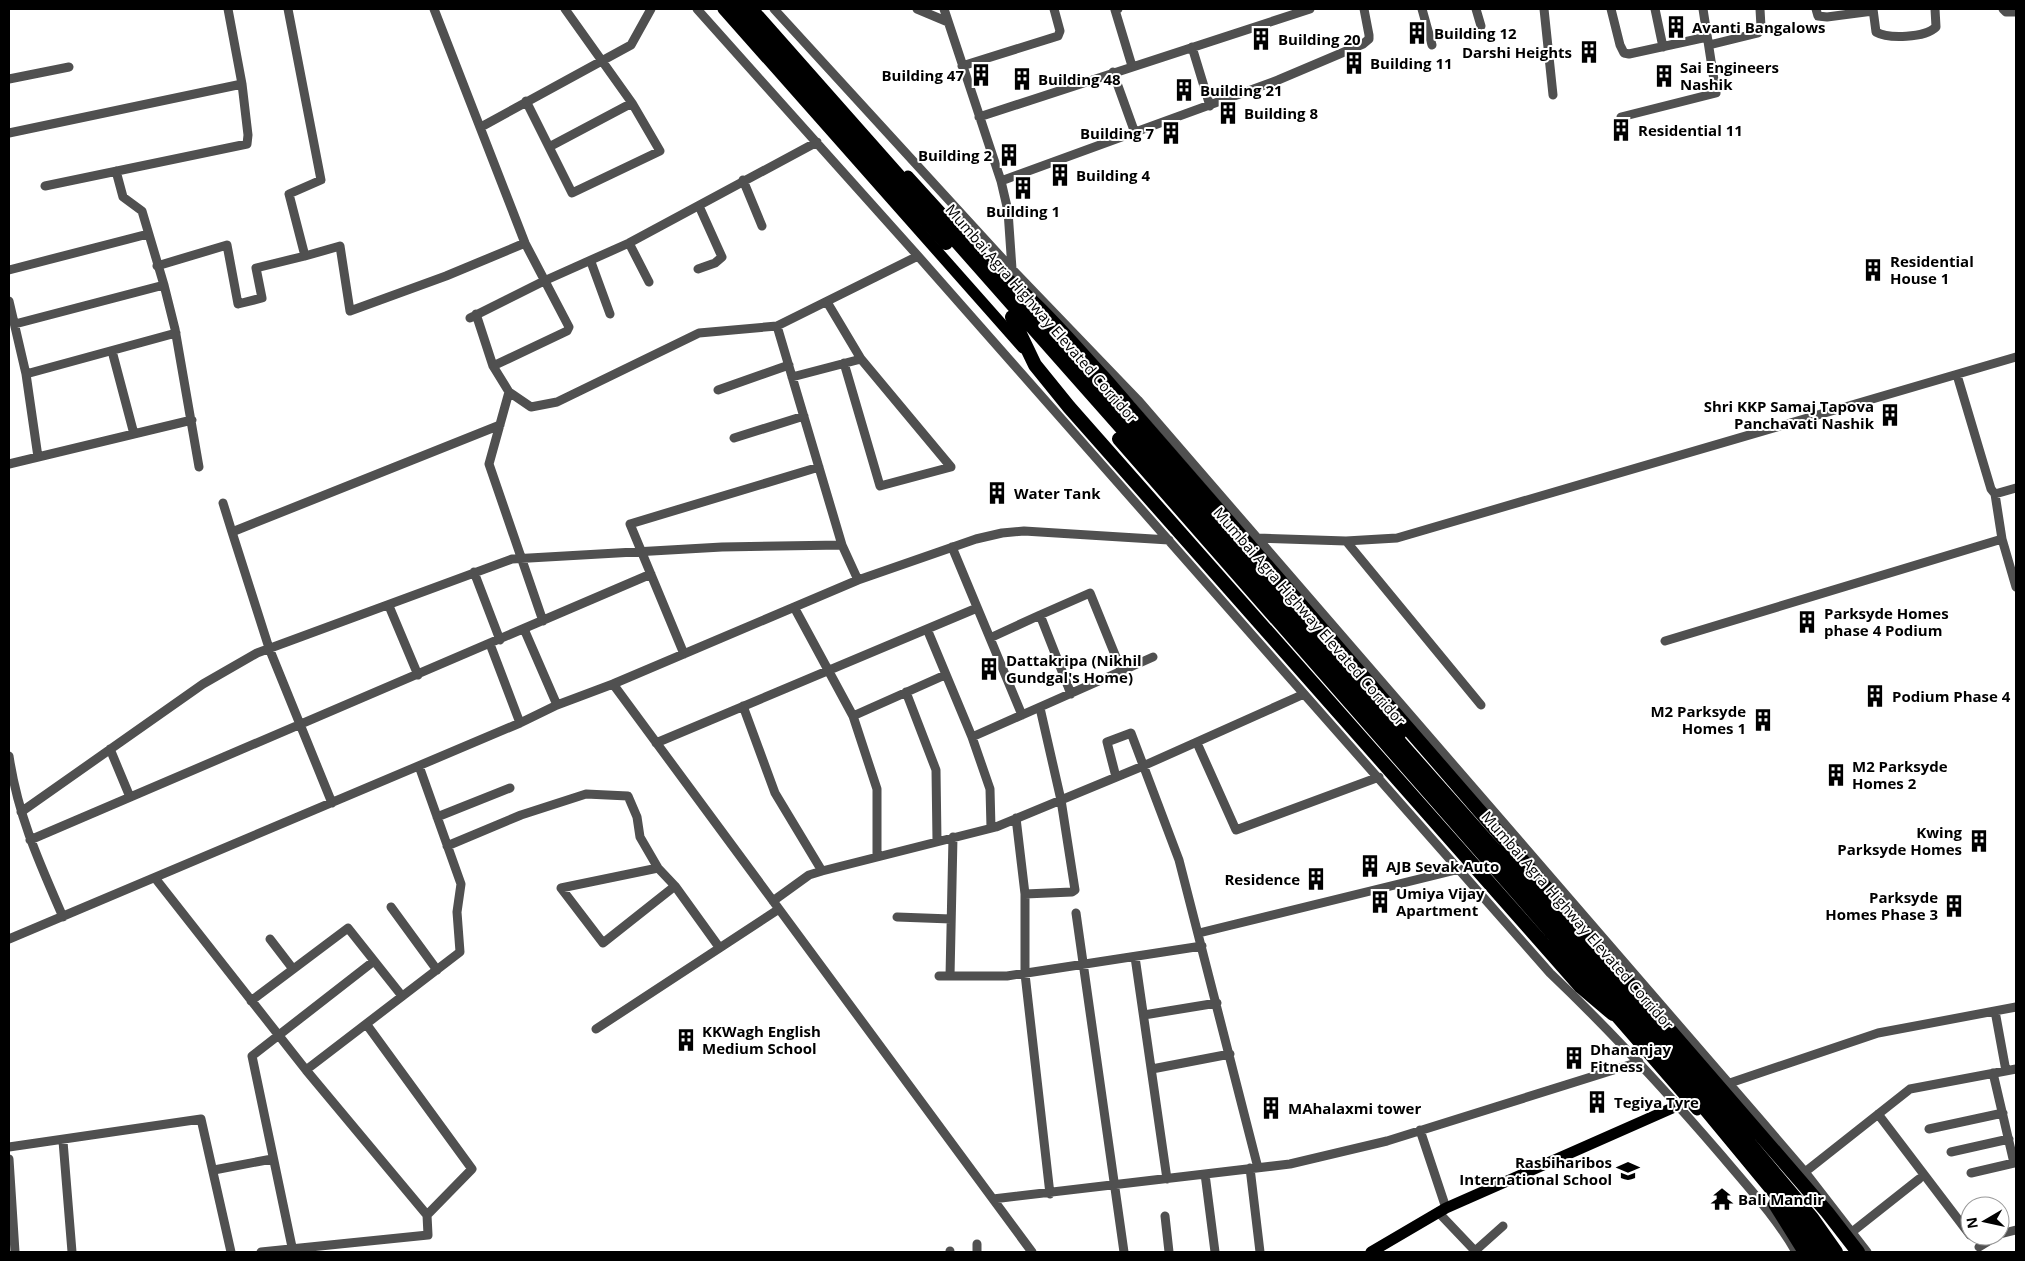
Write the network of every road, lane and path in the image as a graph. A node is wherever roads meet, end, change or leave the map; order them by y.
1 (228, 9) edge
2 (288, 9) edge
3 (436, 9) edge
4 (565, 9) edge
5 (650, 9) edge
6 (697, 9) edge
7 (723, 9) edge
8 (736, 9) edge
9 (751, 9) edge
10 (759, 9) edge
11 (774, 9) edge
12 (917, 9) edge
13 (946, 9) edge
14 (1054, 9) edge
15 (1116, 9) edge
16 (1310, 9) edge
17 (1364, 9) edge
18 (1422, 9) edge
19 (1476, 9) edge
20 (1544, 9) edge
21 (1611, 9) edge
22 (1655, 9) edge
23 (1703, 9) edge
24 (1760, 9) edge
25 (1816, 9) edge
26 (1935, 9) edge
27 (2003, 9) edge
28 (1873, 10) edge
29 (2016, 12) edge
30 (948, 22) junction
31 (1481, 26) dead end
32 (1708, 41) junction
33 (1432, 45) dead end
34 (1192, 47) junction
35 (1663, 47) junction
36 (602, 60) junction
37 (962, 66) junction
38 (1132, 66) junction
39 (68, 67) dead end
40 (1113, 72) junction
41 (9, 79) edge
42 (242, 84) junction
43 (1553, 95) dead end
44 (526, 101) junction
45 (632, 103) junction
46 (1210, 106) junction
47 (979, 117) junction
48 (1621, 117) dead end
49 (481, 127) junction
50 (9, 133) edge
51 (1134, 133) junction
52 (817, 142) junction
53 (549, 147) junction
54 (116, 171) junction
55 (743, 180) junction
56 (1001, 182) junction
57 (45, 186) dead end
58 (699, 206) junction
59 (762, 226) dead end
60 (148, 234) junction
61 (526, 243) junction
62 (630, 243) junction
63 (305, 256) junction
64 (918, 256) junction
65 (974, 260) junction
66 (591, 262) junction
67 (157, 266) junction
68 (698, 269) dead end
69 (1012, 269) junction
70 (9, 270) edge
71 (544, 281) junction
72 (649, 282) dead end
73 (164, 285) junction
74 (9, 301) edge
75 (827, 302) junction
76 (610, 314) dead end
77 (1012, 317) junction
78 (15, 324) junction
79 (777, 326) junction
80 (176, 333) junction
81 (112, 351) junction
82 (2016, 357) edge
83 (861, 359) junction
84 (844, 363) junction
85 (789, 365) junction
86 (493, 366) junction
87 (26, 374) junction
88 (1957, 374) junction
89 (792, 377) junction
90 (718, 390) dead end
91 (509, 392) junction
92 (804, 416) junction
93 (192, 420) junction
94 (500, 425) junction
95 (134, 434) junction
96 (734, 438) dead end
97 (38, 458) junction
98 (9, 464) edge
99 (819, 466) junction
100 (199, 467) dead end
101 (2016, 488) edge
102 (1995, 494) junction
103 (223, 503) dead end
104 (232, 532) junction
105 (1258, 538) junction
106 (2002, 539) junction
107 (1169, 540) junction
108 (1346, 541) junction
109 (842, 545) junction
110 (952, 547) junction
111 (640, 550) junction
112 (520, 558) junction
113 (474, 572) junction
114 (650, 574) junction
115 (858, 580) junction
116 (2016, 587) edge
117 (389, 606) junction
118 (794, 607) junction
119 (977, 608) junction
120 (1040, 615) junction
121 (543, 621) junction
122 (524, 629) junction
123 (927, 629) junction
124 (990, 638) junction
125 (500, 640) junction
126 (1665, 641) dead end
127 (490, 644) junction
128 (268, 648) junction
129 (684, 654) junction
130 (1153, 657) dead end
131 (828, 670) junction
132 (1122, 672) junction
133 (418, 675) junction
134 (945, 675) junction
135 (613, 684) junction
136 (906, 692) junction
137 (1071, 694) junction
138 (1304, 694) junction
139 (556, 705) junction
140 (1481, 705) dead end
141 (743, 706) junction
142 (1040, 708) junction
143 (1022, 715) junction
144 (853, 716) junction
145 (520, 723) junction
146 (300, 726) junction
147 (972, 737) junction
148 (656, 743) junction
149 (1197, 743) junction
150 (110, 749) junction
151 (9, 756) edge
152 (419, 766) junction
153 (1143, 766) junction
154 (1379, 777) junction
155 (1116, 778) junction
156 (510, 788) dead end
157 (130, 797) junction
158 (1061, 800) junction
159 (332, 803) junction
160 (21, 812) junction
161 (437, 817) junction
162 (1016, 818) junction
163 (991, 828) junction
164 (953, 837) junction
165 (30, 840) junction
166 (937, 841) junction
167 (447, 846) junction
168 (877, 856) junction
169 (658, 868) junction
170 (1460, 869) junction
171 (822, 870) junction
172 (155, 878) junction
173 (675, 886) junction
174 (1025, 894) junction
175 (776, 905) junction
176 (390, 907) dead end
177 (1076, 913) dead end
178 (63, 917) junction
179 (897, 917) dead end
180 (951, 919) junction
181 (1199, 934) junction
182 (9, 939) edge
183 (270, 939) dead end
184 (1202, 946) junction
185 (719, 948) junction
186 (1136, 957) junction
187 (374, 961) junction
188 (1083, 965) junction
189 (293, 969) junction
190 (437, 970) junction
191 (1025, 974) junction
192 (938, 976) dead end
193 (950, 976) junction
194 (402, 996) junction
195 (251, 1001) junction
196 (1217, 1003) junction
197 (2016, 1007) edge
198 (1995, 1011) junction
199 (1144, 1015) junction
200 (1618, 1018) junction
201 (367, 1025) junction
202 (596, 1029) dead end
203 (279, 1036) junction
204 (1230, 1054) junction
205 (1639, 1062) junction
206 (1152, 1069) junction
207 (2016, 1069) edge
208 (306, 1070) junction
209 (2006, 1071) junction
210 (1993, 1073) junction
211 (1720, 1086) junction
212 (1684, 1103) junction
213 (2003, 1113) junction
214 (1878, 1114) junction
215 (1929, 1129) dead end
216 (1420, 1130) junction
217 (2009, 1140) junction
218 (63, 1141) junction
219 (9, 1147) edge
220 (1951, 1152) dead end
221 (9, 1158) edge
222 (272, 1159) junction
223 (2015, 1162) edge
224 (1254, 1168) junction
225 (214, 1170) junction
226 (1805, 1172) junction
227 (1971, 1173) dead end
228 (1205, 1174) junction
229 (1168, 1179) junction
230 (1919, 1179) dead end
231 (1114, 1186) junction
232 (1050, 1194) junction
233 (993, 1199) junction
234 (1774, 1202) junction
235 (1442, 1210) junction
236 (426, 1215) junction
237 (1165, 1216) dead end
238 (1960, 1222) edge
239 (1503, 1226) dead end
240 (1852, 1232) junction
241 (292, 1247) junction
242 (347, 1249) edge
243 (1376, 1251) edge
244 (15, 1252) edge
245 (72, 1252) edge
246 (231, 1252) edge
247 (261, 1252) edge
248 (1032, 1252) edge
249 (1124, 1252) edge
250 (1169, 1252) edge
251 (1215, 1252) edge
252 (1260, 1252) edge
253 (1475, 1252) edge
254 (1796, 1252) edge
255 (1805, 1252) edge
256 (1814, 1252) edge
257 (1820, 1252) edge
258 (1836, 1252) edge
259 (1844, 1252) edge
260 (1858, 1252) edge
261 (1867, 1252) edge

1 - 42 street
2 - 63 street
3 - 49 street
4 - 36 street
5 - 36 street
6 - 52 street
7 - 200 main road
8 - 77 highway, Mumbai Agra Highway Elevated Corridor
9 - 65 highway, Mumbai Agra Highway Elevated Corridor
10 - 211 main road
11 - 69 street
12 - 30 street
13 - 30 street
14 - 37 street
15 - 38 street
16 - 34 street
17 - 46 street
18 - 33 street
19 - 31 street
20 - 43 street
21 - 35 street
22 - 35 street
23 - 32 street
24 - 32 street
25 - 28 street
26 - 28 street
27 - 29 street
30 - 37 street
32 - 35 street
32 - 48 street
34 - 38 street
34 - 46 street
36 - 44 street
36 - 45 street
37 - 47 street
38 - 40 street
39 - 41 street
40 - 47 street
40 - 51 street
42 - 50 street
42 - 54 street
44 - 49 street
44 - 53 street
45 - 53 street
45 - 53 street
46 - 51 street
47 - 56 street
49 - 61 street
51 - 56 street
52 - 55 street
52 - 64 street
54 - 57 street
54 - 60 street
55 - 58 street
55 - 59 street
56 - 69 street
58 - 62 street
58 - 68 street
60 - 67 street
60 - 70 street
61 - 63 street
61 - 71 street
62 - 66 street
62 - 72 street
63 - 67 street
64 - 75 street
64 - 107 street
65 - 211 highway
65 - 258 highway, Mumbai Agra Highway Elevated Corridor
66 - 71 street
66 - 76 street
67 - 73 street
69 - 105 street
71 - 86 street
71 - 86 street
73 - 78 street
73 - 80 street
74 - 78 street
75 - 79 street
75 - 83 street
77 - 200 highway
77 - 257 highway, Mumbai Agra Highway Elevated Corridor
78 - 87 street
79 - 85 street
79 - 91 street
80 - 81 street
80 - 93 street
81 - 87 street
81 - 95 street
82 - 88 street
83 - 84 street
83 - 84 street
84 - 89 street
85 - 89 street
85 - 90 street
86 - 91 street
87 - 97 street
88 - 102 street
88 - 108 street
89 - 92 street
91 - 94 street
92 - 96 street
92 - 99 street
93 - 95 street
93 - 100 street
94 - 104 street
94 - 112 street
95 - 97 street
97 - 98 street
99 - 109 street
99 - 111 street
101 - 102 street
102 - 106 street
103 - 104 street
104 - 128 street
105 - 108 street
105 - 211 street
106 - 116 street
106 - 126 street
107 - 110 street
107 - 138 street
108 - 140 street
109 - 111 street
109 - 115 street
110 - 115 street
110 - 119 street
111 - 112 street
111 - 114 street
112 - 113 street
112 - 121 street
113 - 117 street
113 - 125 street
114 - 121 street
114 - 129 street
115 - 118 street
117 - 128 street
117 - 133 street
118 - 129 street
118 - 131 street
119 - 123 street
119 - 124 street
120 - 124 street
120 - 132 street
120 - 137 street
121 - 122 street
122 - 125 street
122 - 139 street
123 - 131 street
123 - 134 street
124 - 143 street
125 - 127 street
127 - 133 street
127 - 145 street
128 - 146 street
128 - 150 street
129 - 135 street
130 - 132 street
131 - 141 street
131 - 144 street
132 - 137 street
133 - 146 street
134 - 136 street
134 - 147 street
135 - 139 street
135 - 148 street
136 - 144 street
136 - 166 street
137 - 142 street
138 - 149 street
138 - 154 street
139 - 145 street
141 - 148 street
141 - 171 street
142 - 143 street
142 - 158 street
143 - 147 street
144 - 168 street
145 - 152 street
146 - 157 street
146 - 159 street
147 - 163 street
148 - 175 street
149 - 153 street
149 - 154 street
150 - 157 street
150 - 160 street
151 - 160 street
152 - 159 street
152 - 161 street
153 - 155 street
153 - 155 street
153 - 181 street
154 - 170 street
155 - 158 street
156 - 161 street
157 - 165 street
158 - 162 street
158 - 174 street
159 - 172 street
160 - 165 street
161 - 167 street
162 - 163 street
162 - 174 street
163 - 164 street
164 - 166 street
164 - 180 street
165 - 178 street
166 - 168 street
167 - 169 street
167 - 190 street
168 - 171 street
169 - 173 street
169 - 173 street
170 - 181 street
170 - 205 street
171 - 175 street
172 - 178 street
172 - 195 street
173 - 185 street
174 - 191 street
175 - 185 street
175 - 233 street
176 - 190 street
177 - 188 street
178 - 182 street
179 - 180 street
180 - 193 street
181 - 184 street
183 - 189 street
184 - 186 street
184 - 196 street
185 - 202 street
186 - 188 street
186 - 199 street
187 - 189 street
187 - 194 street
187 - 203 street
188 - 191 street
188 - 231 street
189 - 195 street
190 - 194 street
191 - 193 street
191 - 232 street
192 - 193 street
194 - 201 street
195 - 203 street
196 - 199 street
196 - 204 street
197 - 198 street
198 - 209 street
198 - 211 street
199 - 206 street
200 - 212 main road
201 - 208 street
201 - 236 street
203 - 208 street
203 - 222 street
204 - 206 street
204 - 224 street
205 - 212 street
205 - 216 street
206 - 229 street
207 - 209 street
208 - 236 street
209 - 210 street
210 - 213 street
210 - 214 street
211 - 212 main road
211 - 226 street
211 - 259 main road
211 - 260 highway
212 - 234 main road
212 - 235 main road
212 - 254 street
213 - 215 street
213 - 217 street
214 - 226 street
214 - 238 street
216 - 224 street
216 - 235 street
217 - 220 street
217 - 223 street
218 - 219 street
218 - 225 street
218 - 245 street
221 - 244 street
222 - 225 street
222 - 241 street
223 - 227 street
224 - 228 street
224 - 252 street
225 - 246 street
226 - 240 street
228 - 229 street
228 - 251 street
229 - 231 street
230 - 240 street
231 - 232 street
231 - 249 street
232 - 233 street
233 - 248 street
234 - 255 highway
234 - 256 main road
235 - 243 main road
235 - 253 street
236 - 242 street
237 - 250 street
239 - 253 street
240 - 261 street
241 - 242 street
241 - 247 street

